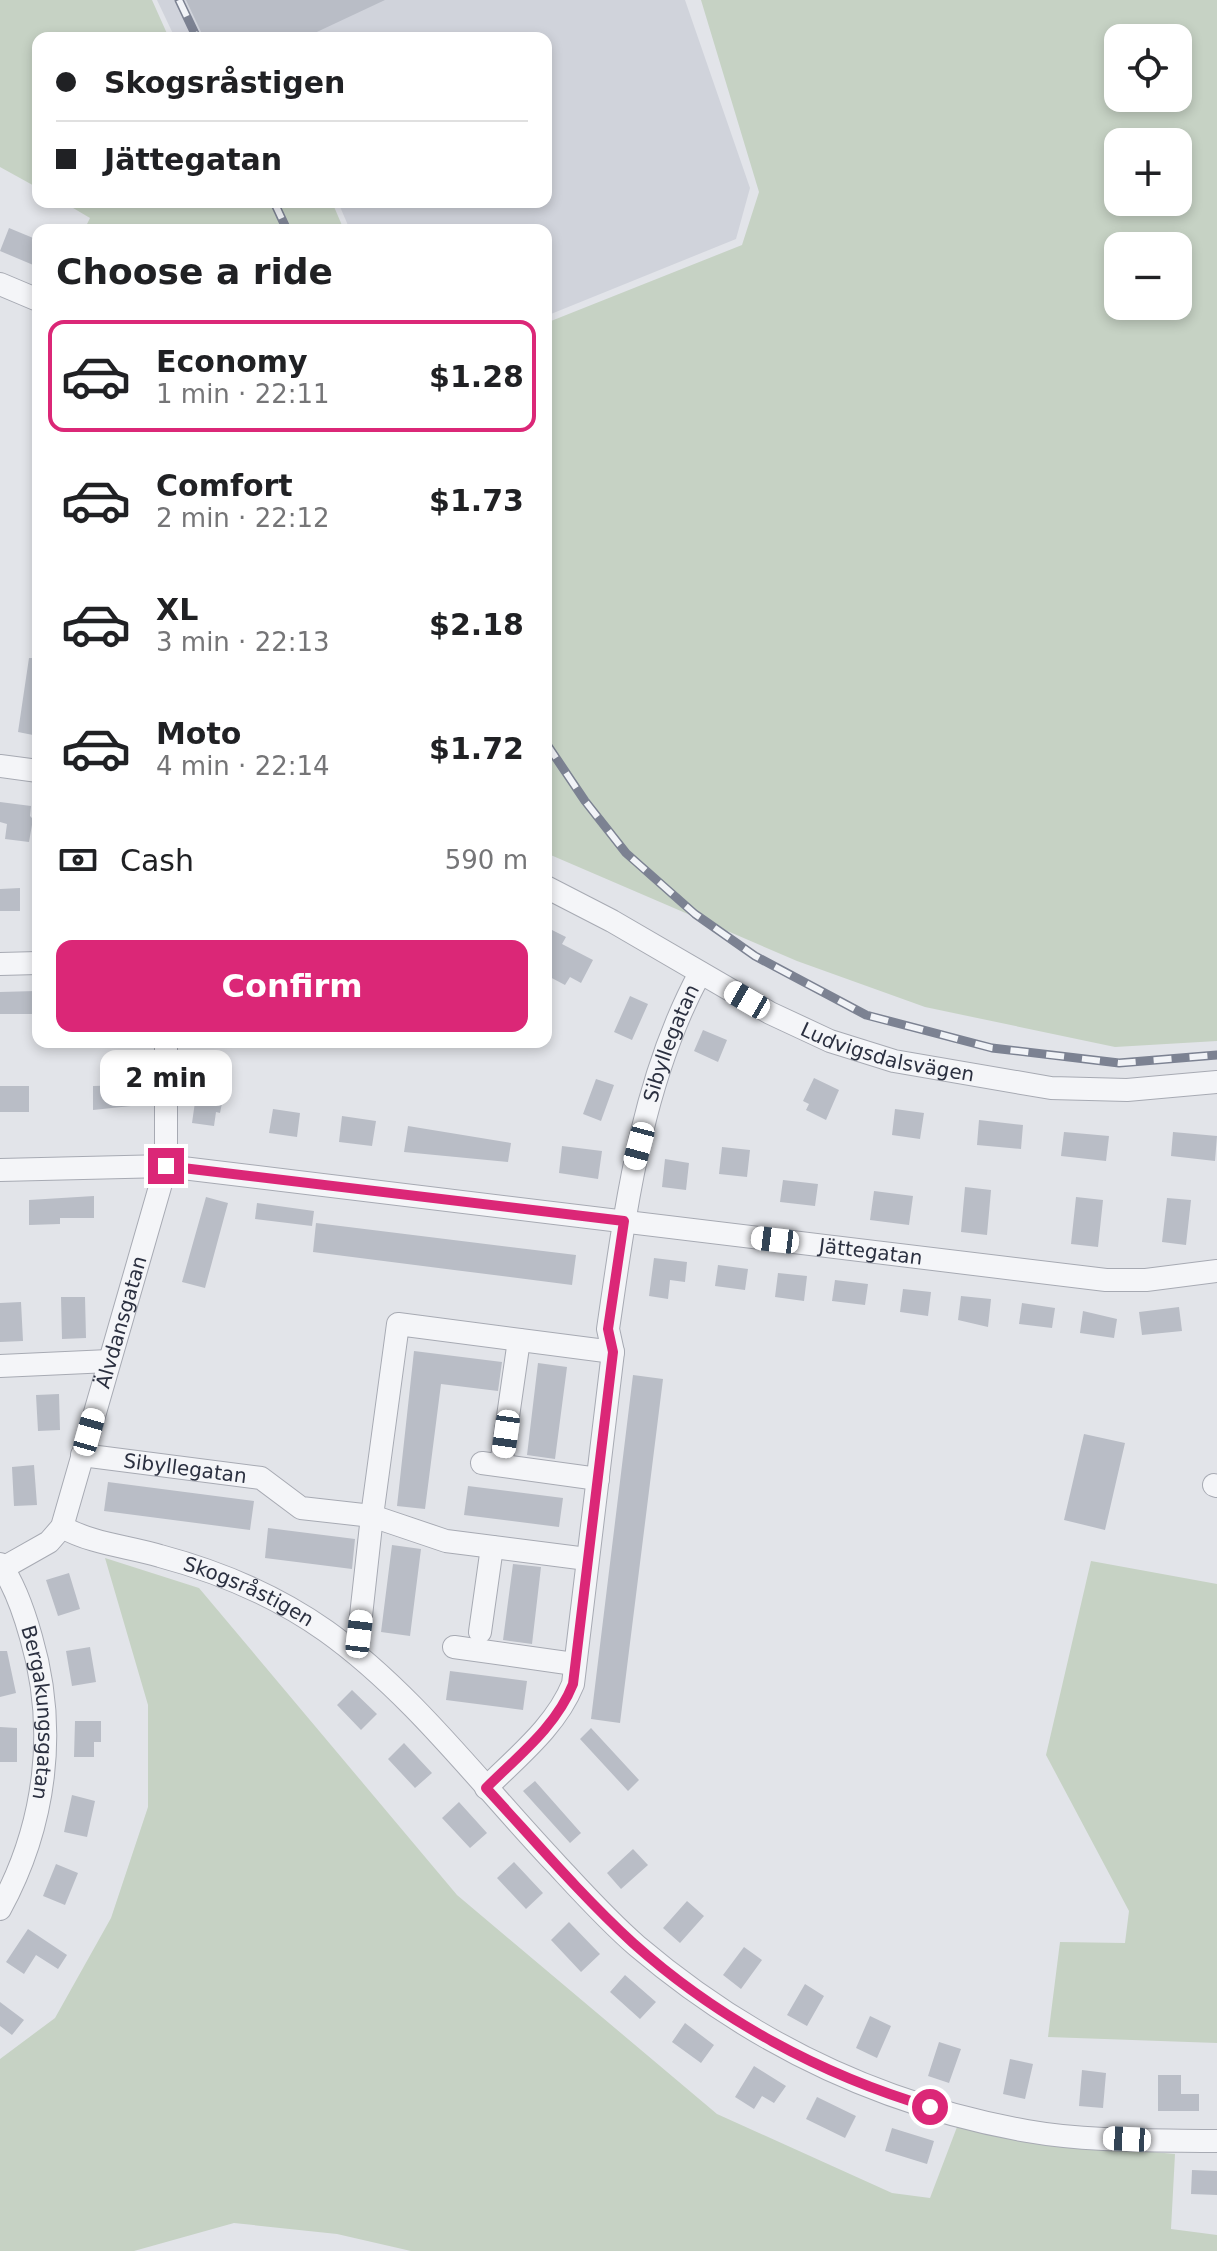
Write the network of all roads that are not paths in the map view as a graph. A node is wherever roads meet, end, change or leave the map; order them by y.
1 (0, 284) edge
2 (32, 297) edge
3 (0, 766) edge
4 (32, 770) edge
5 (552, 890) edge
6 (32, 963) edge
7 (0, 964) edge
8 (700, 973) junction
9 (166, 1048) edge
10 (1217, 1082) edge
11 (166, 1166) junction
12 (0, 1170) edge
13 (624, 1221) junction
14 (1217, 1271) edge
15 (519, 1340) junction
16 (613, 1352) junction
17 (109, 1361) junction
18 (0, 1366) edge
19 (82, 1455) junction
20 (598, 1479) junction
21 (372, 1516) junction
22 (62, 1527) junction
23 (492, 1547) junction
24 (587, 1559) junction
25 (2, 1566) edge
26 (480, 1632) dead end
27 (359, 1634) dead end
28 (454, 1647) dead end
29 (574, 1664) junction
30 (486, 1788) junction
31 (0, 1909) edge
32 (1217, 2141) edge

1 - 2 street
3 - 4 street
5 - 8 street, Ludvigsdalsvägen
6 - 7 street
8 - 10 street, Ludvigsdalsvägen
8 - 13 street, Sibyllegatan
9 - 11 street, Älvdansgatan
11 - 12 street, Jättegatan
11 - 13 street, Jättegatan
11 - 17 street, Älvdansgatan
13 - 14 street, Jättegatan
13 - 16 street, Sibyllegatan
15 - 16 street
15 - 20 street
15 - 21 street
16 - 20 street, Sibyllegatan
17 - 18 street
17 - 19 street, Älvdansgatan
19 - 21 street, Sibyllegatan
19 - 22 street, Älvdansgatan
20 - 24 street, Sibyllegatan
21 - 23 street, Sibyllegatan
21 - 27 street
22 - 25 street
22 - 30 street, Skogsråstigen
23 - 24 street, Sibyllegatan
23 - 26 street
24 - 29 street, Sibyllegatan
25 - 31 street, Bergakungsgatan
28 - 29 street
29 - 30 street, Sibyllegatan
30 - 32 street, Skogsråstigen

